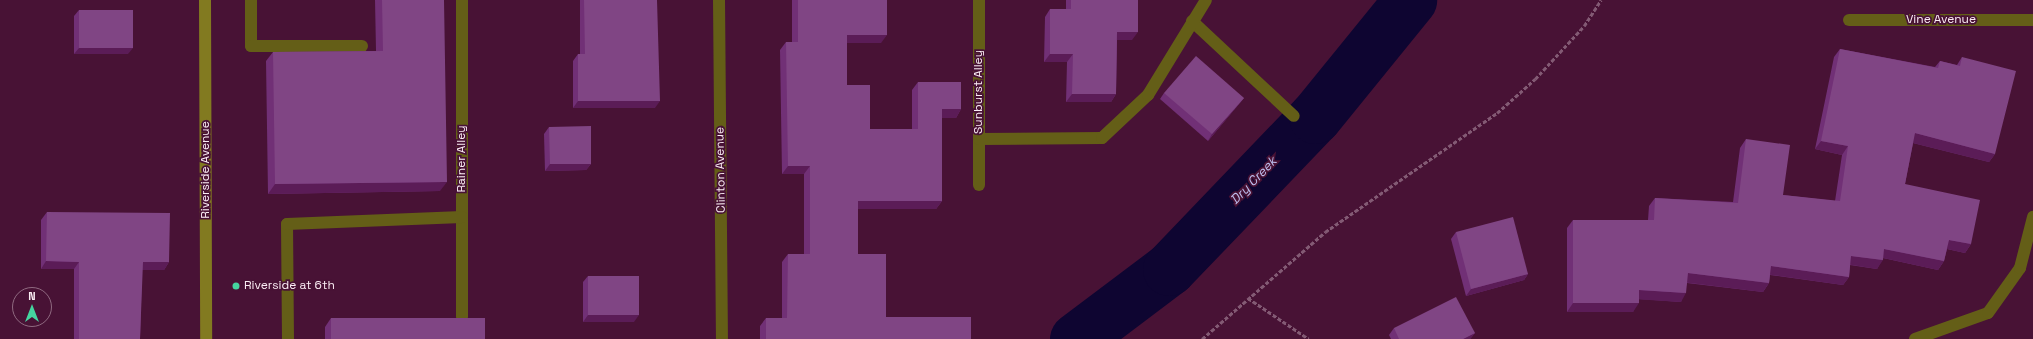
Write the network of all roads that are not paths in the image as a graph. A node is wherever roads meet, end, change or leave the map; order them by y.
1 (206, 0) edge
2 (251, 0) edge
3 (462, 0) edge
4 (719, 0) edge
5 (979, 0) edge
6 (1206, 0) edge
7 (1849, 20) dead end
8 (2033, 20) edge
9 (1192, 21) junction
10 (362, 46) dead end
11 (1294, 116) dead end
12 (979, 139) junction
13 (979, 185) dead end
14 (462, 217) junction
15 (2033, 217) edge
16 (462, 317) edge
17 (206, 339) edge
18 (288, 339) edge
19 (722, 339) edge
20 (1915, 339) edge

1 - 17 main road, Riverside Avenue
2 - 10 street
3 - 14 street, Rainer Alley
4 - 19 street, Clinton Avenue
5 - 12 street, Sunburst Alley
6 - 9 street
7 - 8 street, Vine Avenue
9 - 11 street
9 - 12 street
12 - 13 street, Sunburst Alley
14 - 16 street, Rainer Alley
14 - 18 street
15 - 20 street

